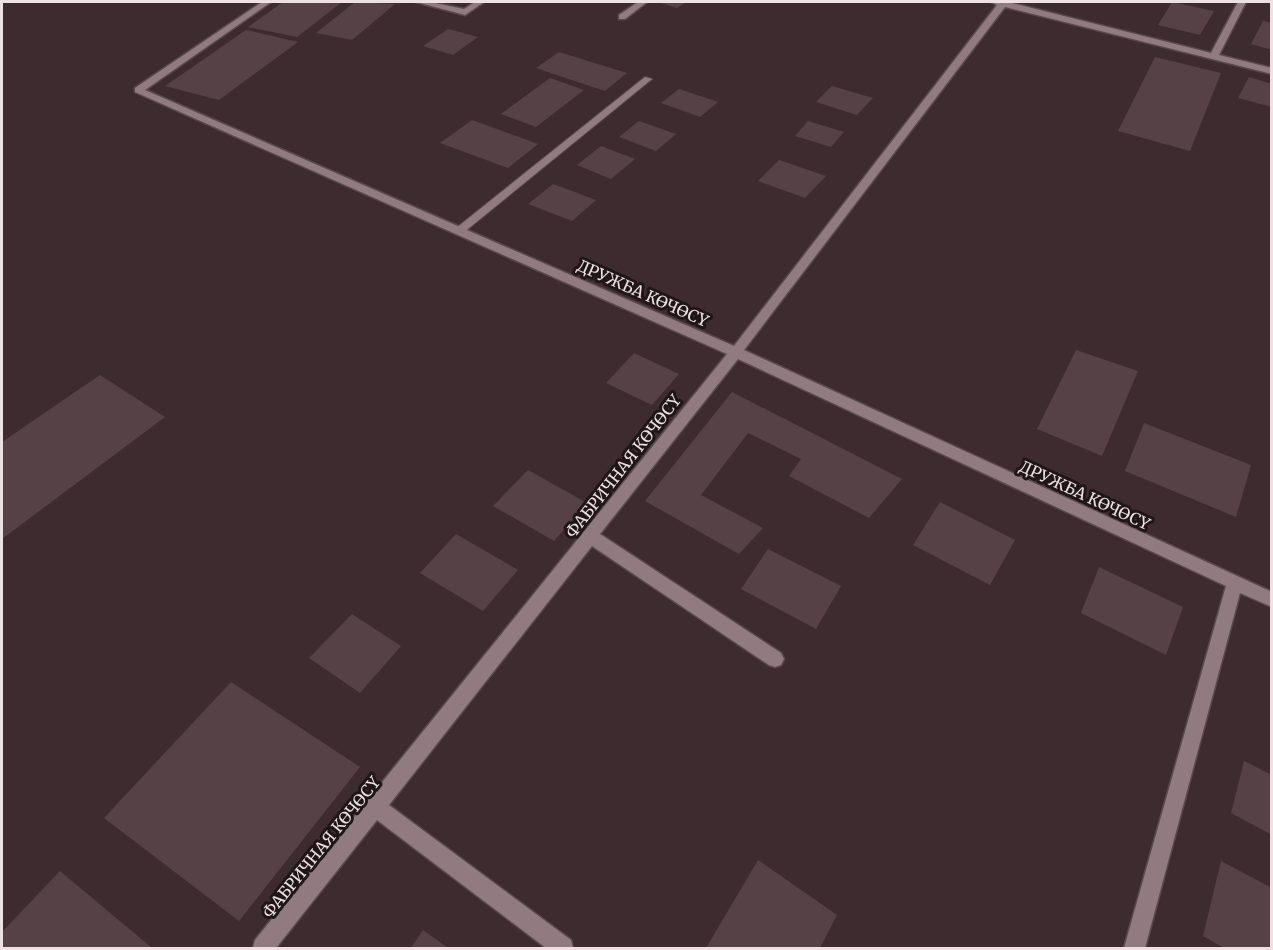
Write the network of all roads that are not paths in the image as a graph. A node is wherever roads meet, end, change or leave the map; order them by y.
1 (267, 2) edge
2 (420, 2) edge
3 (480, 2) edge
4 (643, 2) edge
5 (1000, 2) edge
6 (1242, 2) edge
7 (622, 17) dead end
8 (1214, 56) junction
9 (1272, 71) edge
10 (648, 79) dead end
11 (459, 231) junction
12 (736, 352) junction
13 (590, 536) junction
14 (1235, 583) junction
15 (1272, 600) edge
16 (775, 659) dead end
17 (376, 807) junction
18 (263, 948) edge
19 (563, 948) edge
20 (1135, 948) edge

1 - 11 street, ДРУЖБА КӨЧӨСҮ
2 - 3 street
4 - 7 street
5 - 8 street
5 - 12 street, ФАБРИЧНАЯ КӨЧӨСҮ
6 - 8 street
8 - 9 street
10 - 11 lane
11 - 12 street, ДРУЖБА КӨЧӨСҮ
12 - 13 street, ФАБРИЧНАЯ КӨЧӨСҮ
12 - 14 street, ДРУЖБА КӨЧӨСҮ
13 - 16 street
13 - 17 street, ФАБРИЧНАЯ КӨЧӨСҮ
14 - 15 street, ДРУЖБА КӨЧӨСҮ
14 - 20 street
17 - 18 street, ФАБРИЧНАЯ КӨЧӨСҮ
17 - 19 street

